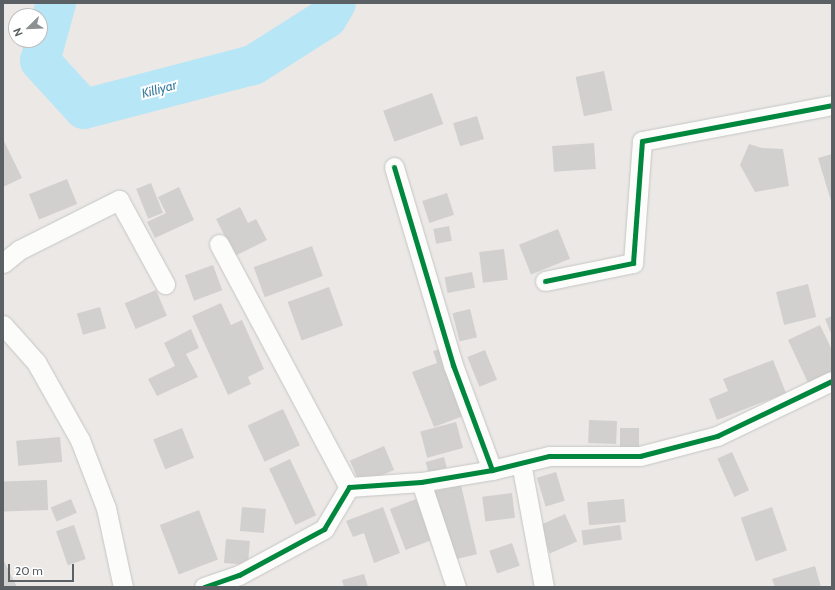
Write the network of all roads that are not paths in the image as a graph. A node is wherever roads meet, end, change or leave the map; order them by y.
1 (832, 105) edge
2 (394, 167) dead end
3 (219, 244) dead end
4 (3, 263) edge
5 (545, 281) dead end
6 (165, 284) dead end
7 (3, 326) edge
8 (832, 381) edge
9 (520, 463) junction
10 (492, 470) junction
11 (421, 482) junction
12 (349, 487) junction
13 (123, 587) edge
14 (204, 587) edge
15 (456, 587) edge
16 (544, 587) edge

1 - 5 street
2 - 10 street
3 - 12 street
4 - 6 street
7 - 13 street
8 - 9 street
9 - 10 street
9 - 16 street
10 - 11 street
11 - 12 street
11 - 15 street
12 - 14 street

